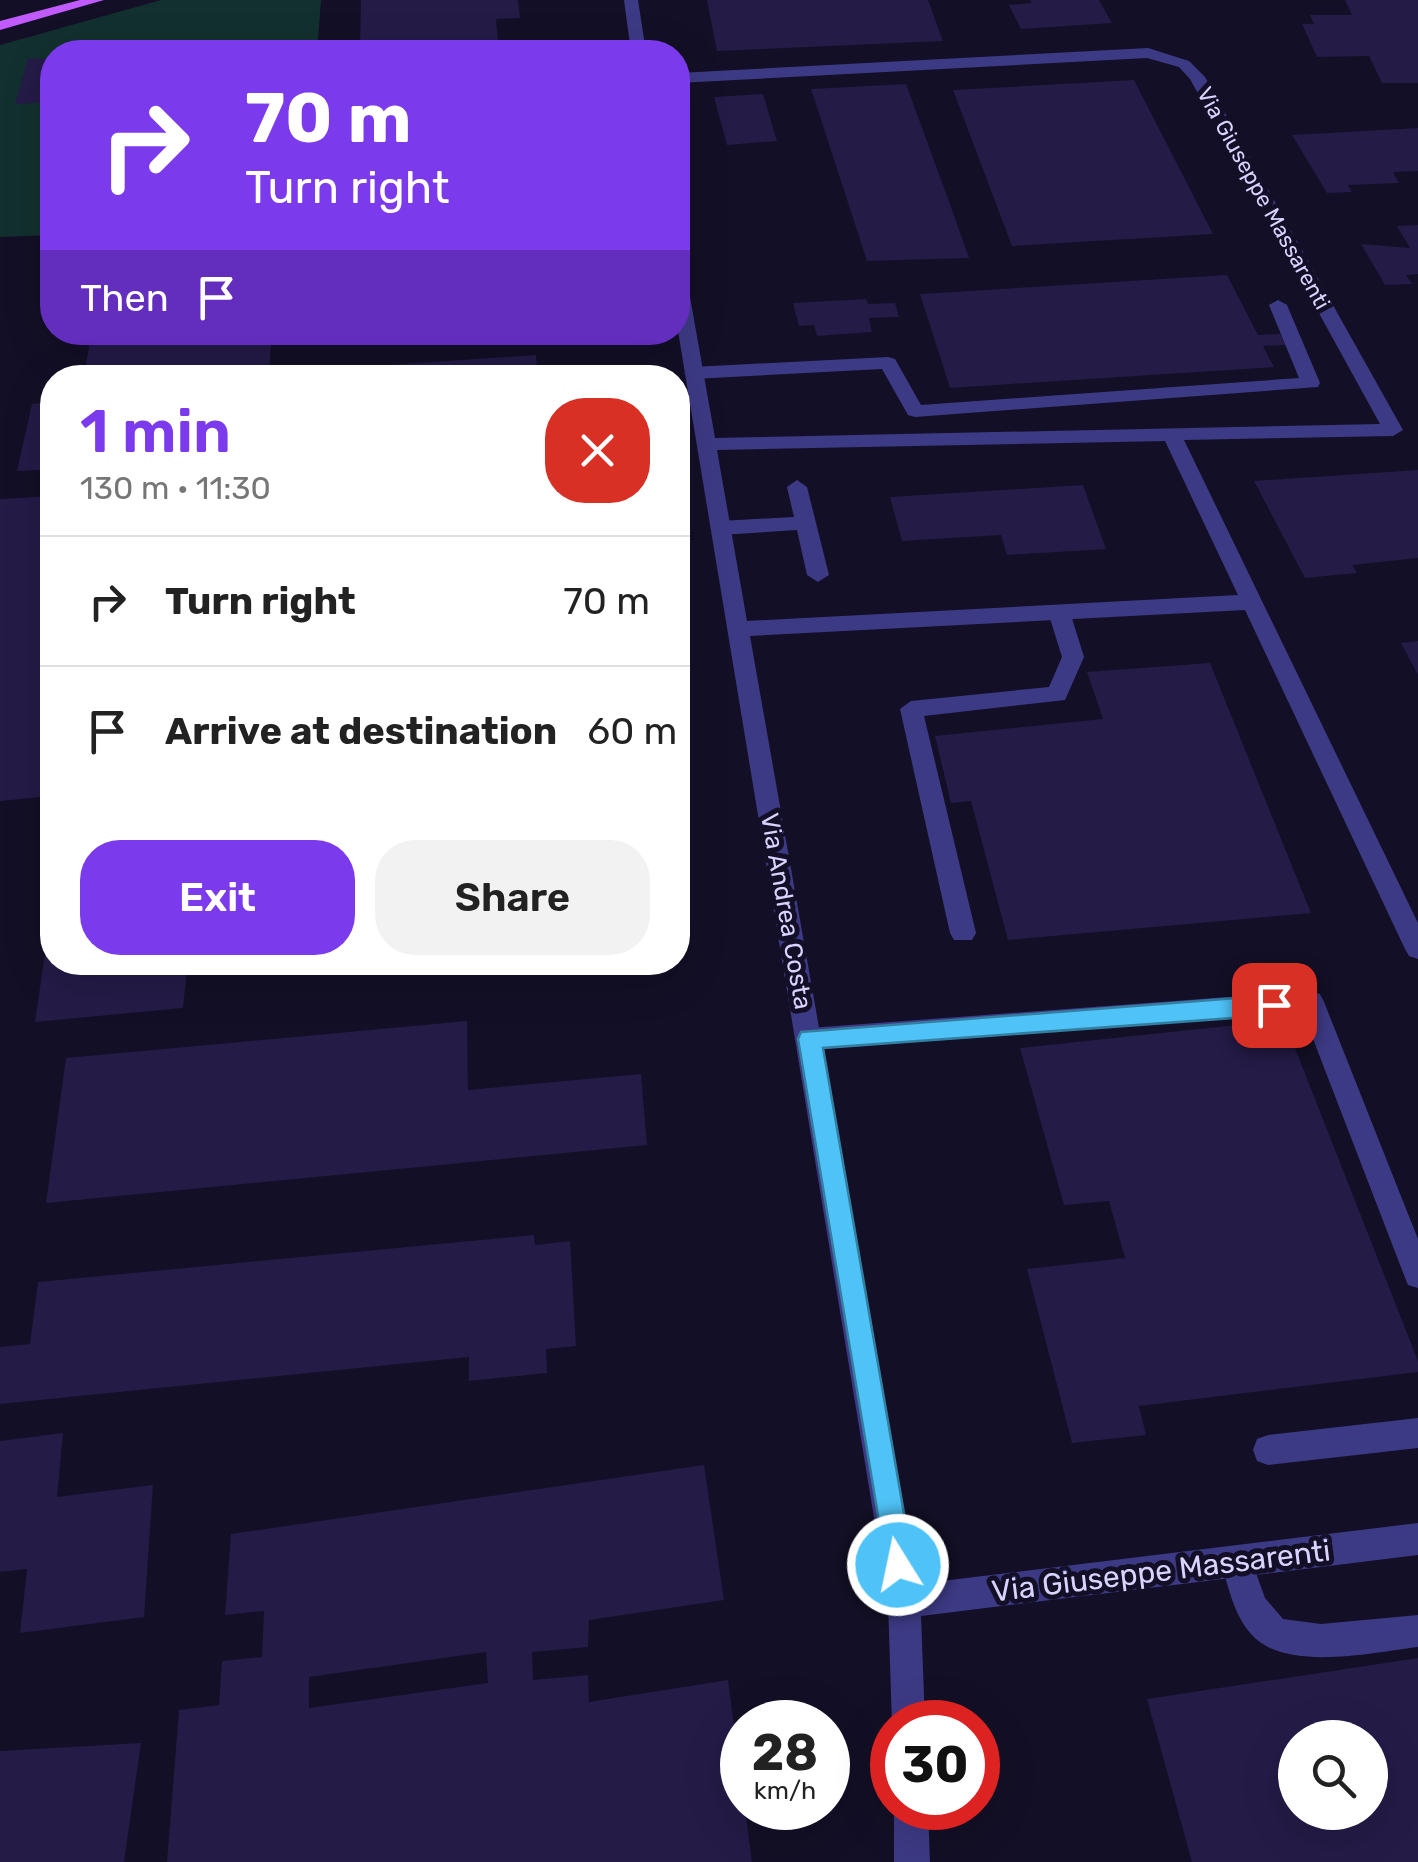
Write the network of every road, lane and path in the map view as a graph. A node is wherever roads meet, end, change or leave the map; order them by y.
1 (97, 0) edge
2 (631, 0) edge
3 (0, 26) edge
4 (637, 40) edge
5 (690, 77) edge
6 (1278, 306) dead end
7 (688, 345) edge
8 (693, 373) junction
9 (1172, 435) junction
10 (706, 444) junction
11 (797, 488) dead end
12 (806, 523) junction
13 (720, 528) junction
14 (818, 575) dead end
15 (1250, 602) junction
16 (1059, 612) junction
17 (738, 629) junction
18 (963, 932) dead end
19 (1418, 949) edge
20 (810, 1039) junction
21 (1418, 1274) edge
22 (1418, 1433) edge
23 (1268, 1450) dead end
24 (1418, 1539) edge
25 (1237, 1562) junction
26 (904, 1602) junction
27 (1418, 1632) edge
28 (907, 1700) edge
29 (911, 1830) edge
30 (912, 1862) edge

1 - 3 main road
2 - 4 street
5 - 9 street, Via Giuseppe Massarenti
6 - 8 street
7 - 8 street, Via Andrea Costa
8 - 10 street, Via Andrea Costa
9 - 10 street, Via Giuseppe Massarenti
9 - 15 street
10 - 13 street, Via Andrea Costa
11 - 12 street
12 - 13 street
12 - 14 street
13 - 17 street, Via Andrea Costa
15 - 16 street
15 - 19 street
16 - 17 street
16 - 18 street
17 - 20 street, Via Andrea Costa
20 - 21 street
20 - 26 street, Via Andrea Costa
22 - 23 street
24 - 25 street, Via Giuseppe Massarenti
25 - 26 street, Via Giuseppe Massarenti
25 - 27 street
26 - 28 street, Via Andrea Costa
29 - 30 street

